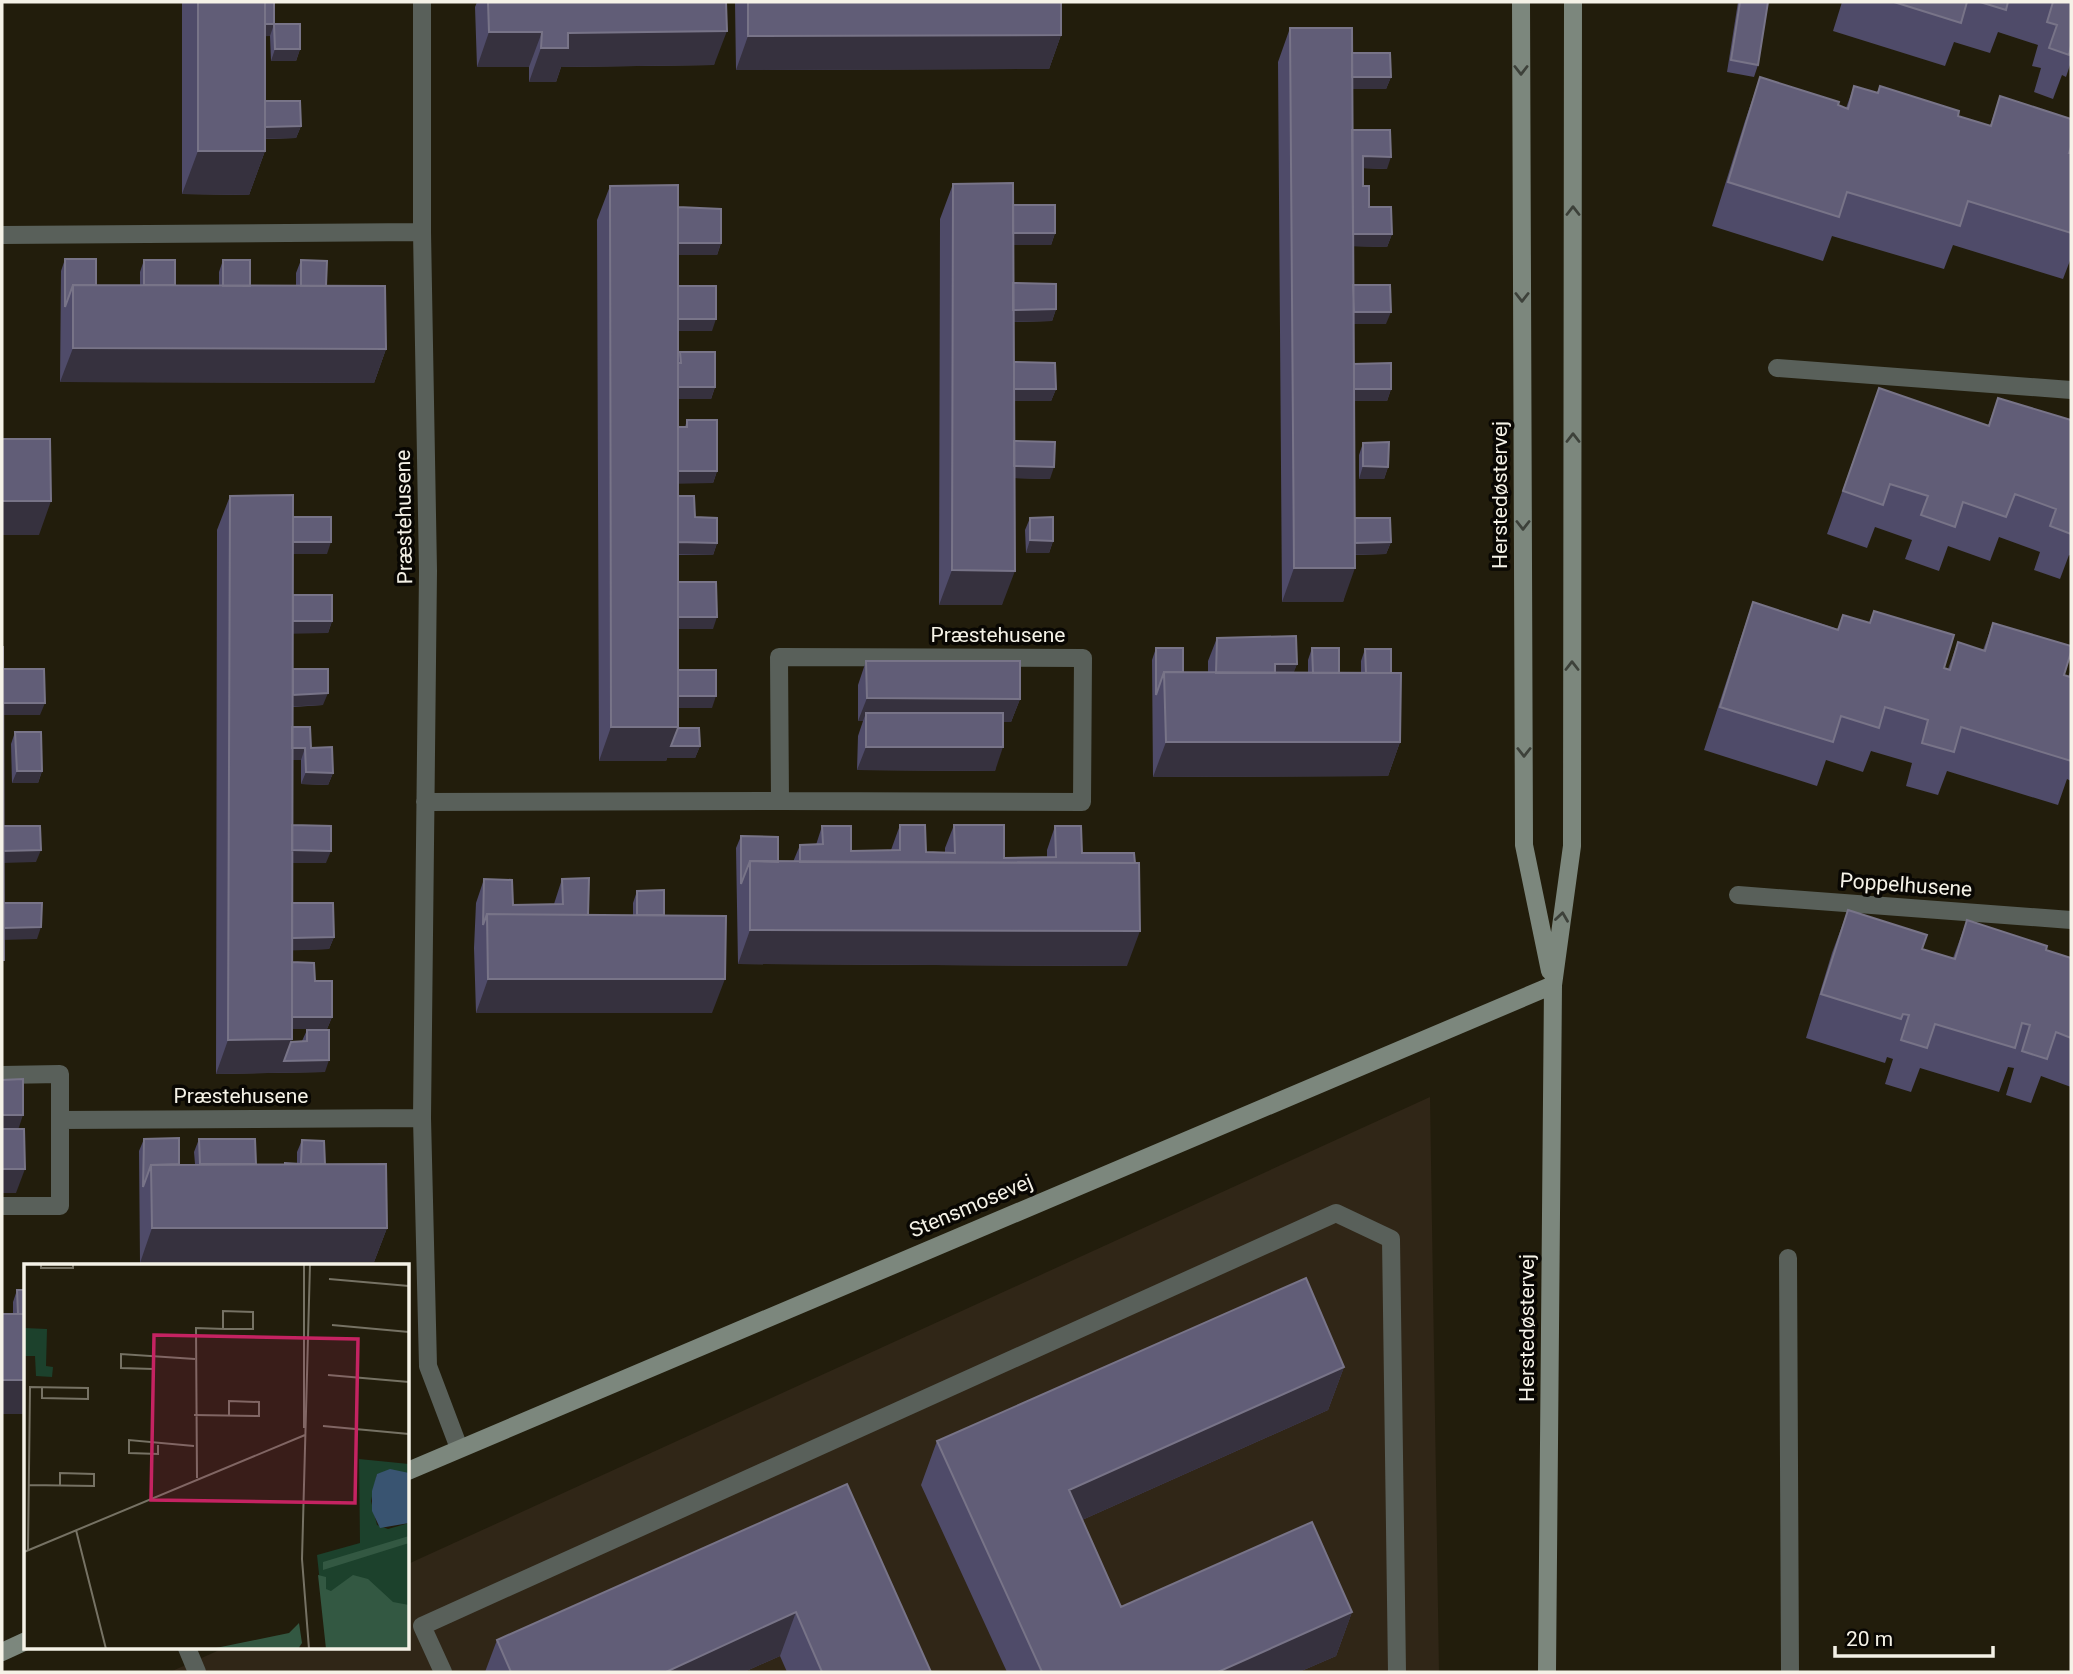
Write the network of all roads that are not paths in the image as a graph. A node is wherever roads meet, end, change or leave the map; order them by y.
1 (422, 2) edge
2 (1521, 2) edge
3 (1573, 2) edge
4 (422, 232) junction
5 (2, 235) edge
6 (1777, 368) dead end
7 (2071, 390) edge
8 (780, 801) junction
9 (425, 802) junction
10 (1738, 895) dead end
11 (2071, 920) edge
12 (1553, 985) junction
13 (2, 1074) edge
14 (422, 1118) junction
15 (60, 1120) junction
16 (2, 1206) edge
17 (1788, 1258) dead end
18 (459, 1448) junction
19 (410, 1470) edge
20 (24, 1642) edge
21 (188, 1650) edge
22 (2, 1652) edge
23 (197, 1672) edge
24 (443, 1672) edge
25 (1397, 1672) edge
26 (1548, 1672) edge
27 (1790, 1672) edge

1 - 4 street, Præstehusene
2 -> 12 street, Herstedøstervej
12 -> 3 street, Herstedøstervej
4 - 5 street
4 - 9 street, Præstehusene
6 - 7 street
8 - 8 street, Præstehusene
8 - 9 street, Præstehusene
9 - 14 street, Præstehusene
10 - 11 street, Poppelhusene
12 - 18 street, Stensmosevej
12 - 26 street, Herstedøstervej
13 - 15 street
14 - 15 street, Præstehusene
14 - 18 street, Præstehusene
15 - 16 street
17 - 27 street
18 - 19 street, Stensmosevej
20 - 22 street
21 - 23 street
24 - 25 street

